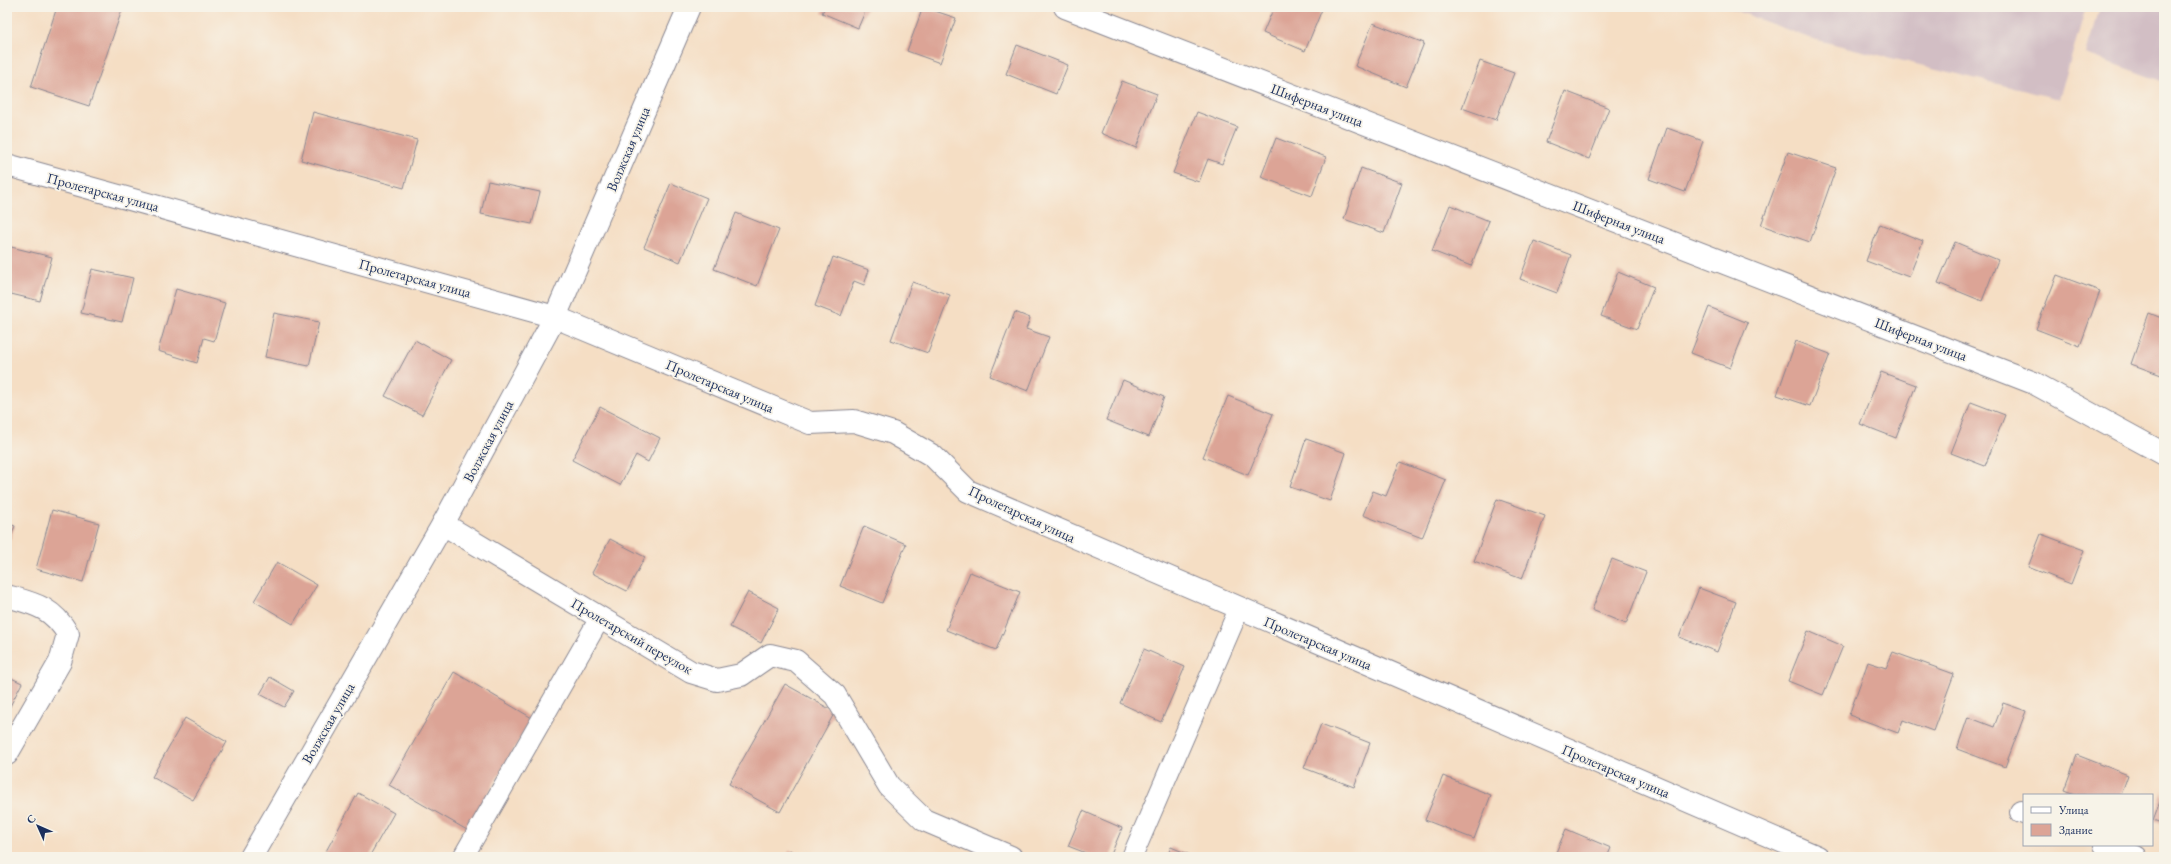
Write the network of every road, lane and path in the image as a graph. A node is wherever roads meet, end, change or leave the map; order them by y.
1 (689, 7) edge
2 (1065, 7) edge
3 (7, 165) edge
4 (555, 317) junction
5 (2164, 454) edge
6 (443, 524) junction
7 (7, 596) edge
8 (1238, 610) junction
9 (600, 618) junction
10 (7, 754) edge
11 (2108, 846) edge
12 (252, 857) edge
13 (464, 857) edge
14 (1011, 857) edge
15 (1132, 857) edge
16 (1818, 857) edge
17 (2136, 857) edge

1 - 4 street, Волжская улица
2 - 5 street, Шиферная улица
3 - 4 street, Пролетарская улица
4 - 6 street, Волжская улица
4 - 8 street, Пролетарская улица
6 - 9 street, Пролетарский переулок
6 - 12 street, Волжская улица
7 - 10 street
8 - 15 lane
8 - 16 street, Пролетарская улица
9 - 13 lane
9 - 14 street, Пролетарский переулок
11 - 17 street

